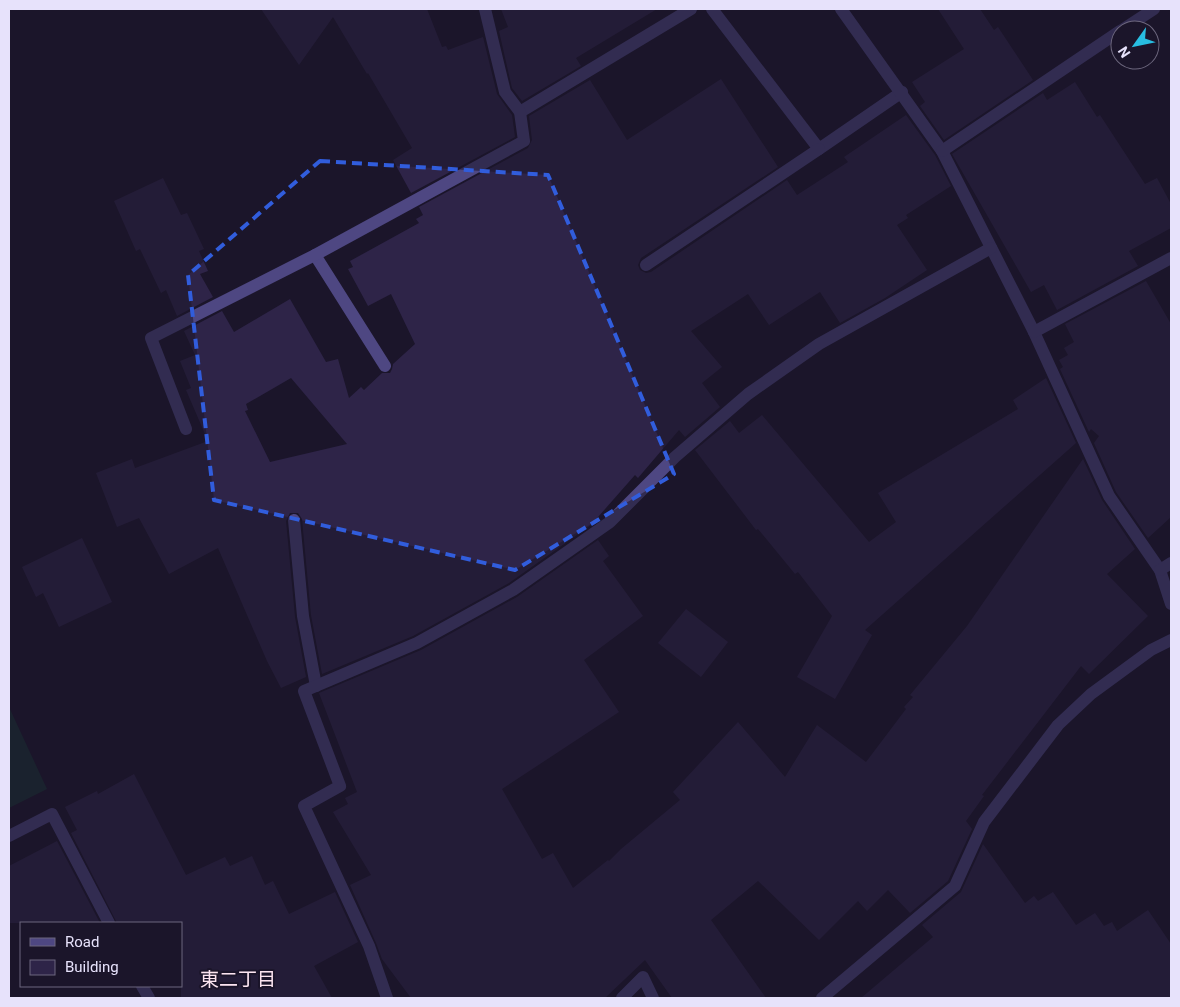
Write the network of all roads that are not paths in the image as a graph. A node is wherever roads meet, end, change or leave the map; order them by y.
1 (485, 9) edge
2 (691, 9) edge
3 (712, 9) edge
4 (841, 9) edge
5 (1154, 9) edge
6 (1138, 20) edge
7 (1110, 38) edge
8 (902, 92) junction
9 (520, 112) junction
10 (819, 149) junction
11 (942, 151) junction
12 (991, 248) junction
13 (315, 255) junction
14 (1171, 258) edge
15 (646, 265) dead end
16 (1034, 332) junction
17 (385, 366) dead end
18 (186, 428) dead end
19 (294, 520) dead end
20 (1171, 563) edge
21 (1160, 570) junction
22 (1171, 604) edge
23 (1171, 640) edge
24 (316, 686) junction
25 (9, 836) edge
26 (108, 922) edge
27 (143, 987) edge
28 (149, 998) edge
29 (387, 998) edge
30 (622, 998) edge
31 (653, 998) edge
32 (822, 998) edge

1 - 9 street
2 - 9 street
3 - 10 street
4 - 8 street
5 - 6 street
7 - 11 street
8 - 10 street
8 - 11 street
9 - 13 street
10 - 15 street
11 - 12 street
12 - 16 street
12 - 24 street
13 - 17 street
13 - 18 street
14 - 16 street
16 - 21 street
19 - 24 street
20 - 21 street
21 - 22 street
23 - 32 street
24 - 29 street
25 - 26 street
27 - 28 street
30 - 31 street

